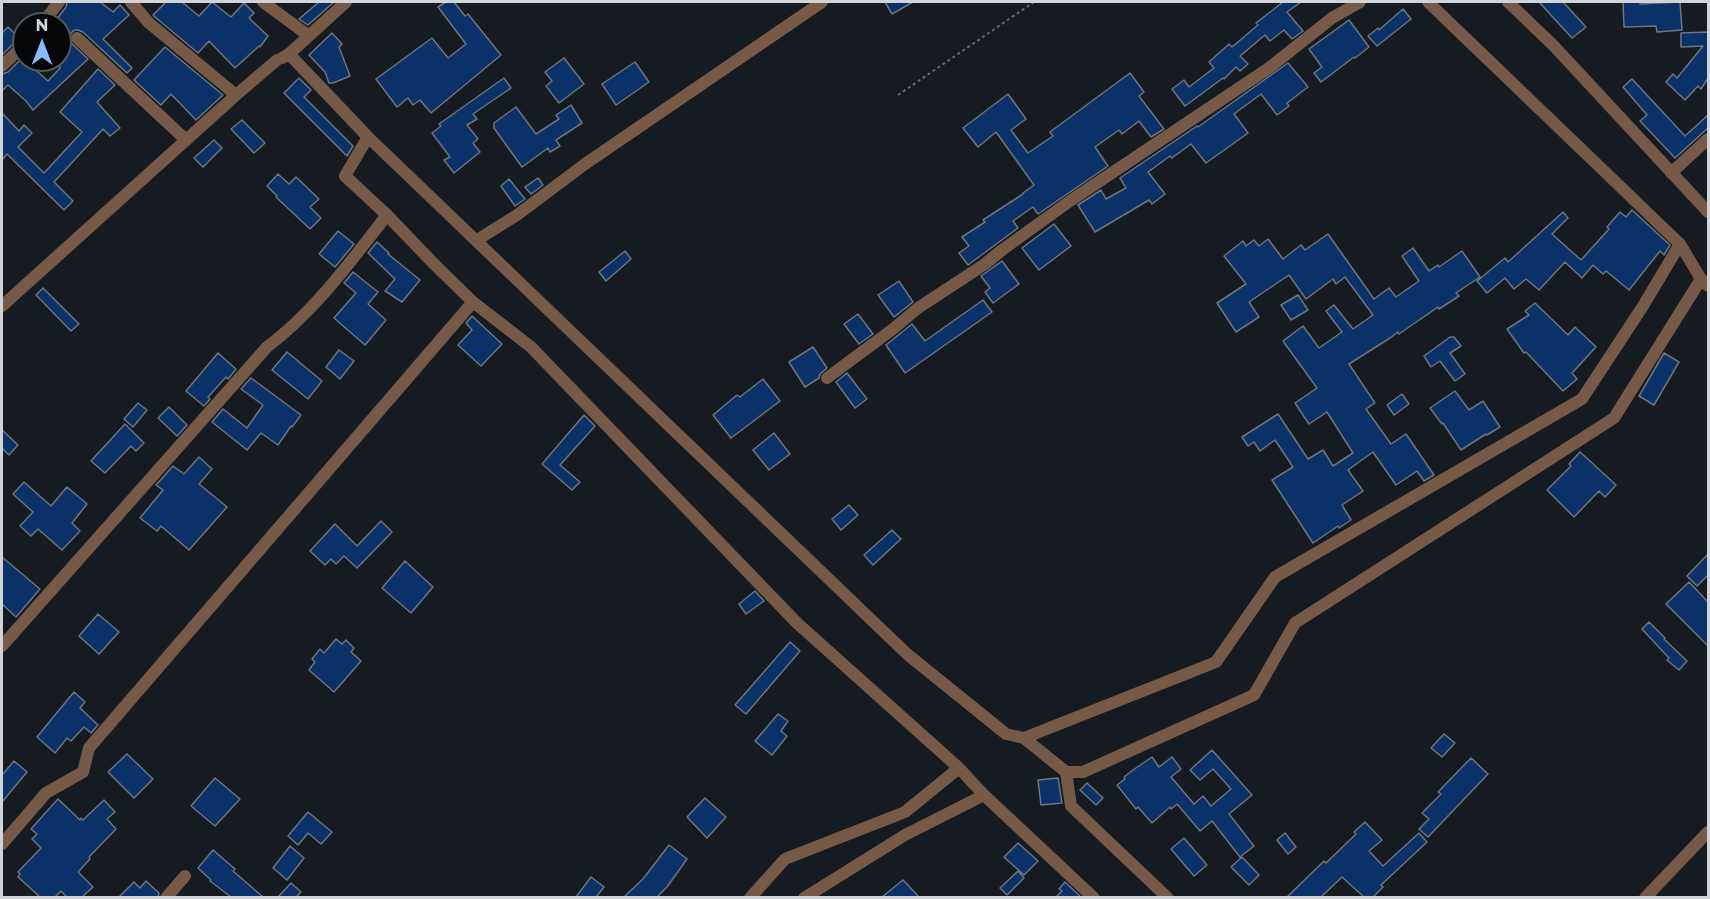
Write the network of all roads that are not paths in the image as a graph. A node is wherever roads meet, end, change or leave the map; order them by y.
1 (132, 2) edge
2 (263, 2) edge
3 (346, 2) edge
4 (822, 2) edge
5 (1360, 2) edge
6 (1428, 2) edge
7 (1508, 2) edge
8 (309, 36) junction
9 (77, 38) dead end
10 (289, 54) junction
11 (236, 95) junction
12 (368, 137) junction
13 (1708, 139) edge
14 (186, 140) junction
15 (1671, 173) junction
16 (1708, 212) edge
17 (387, 215) junction
18 (477, 240) junction
19 (1680, 244) junction
20 (1705, 283) edge
21 (473, 302) junction
22 (2, 306) edge
23 (827, 378) dead end
24 (2, 646) edge
25 (1024, 738) junction
26 (960, 768) junction
27 (1066, 772) junction
28 (984, 795) junction
29 (1708, 832) edge
30 (2, 844) edge
31 (185, 876) dead end
32 (166, 897) edge
33 (750, 897) edge
34 (804, 897) edge
35 (1094, 897) edge
36 (1168, 897) edge
37 (1645, 897) edge

1 - 11 street
2 - 8 street
3 - 8 street
4 - 18 street
5 - 23 street
6 - 19 street
7 - 15 street
8 - 10 street
9 - 14 street
10 - 11 street
10 - 12 street
11 - 14 street
12 - 17 street
12 - 18 street
13 - 15 street
14 - 22 street
15 - 16 street
17 - 21 street
17 - 24 street
18 - 25 street
19 - 20 street
19 - 25 street
20 - 27 street
21 - 26 street
21 - 30 street
25 - 27 street
26 - 28 street
26 - 33 street
27 - 36 street
28 - 34 street
28 - 35 street
29 - 37 street
31 - 32 street

